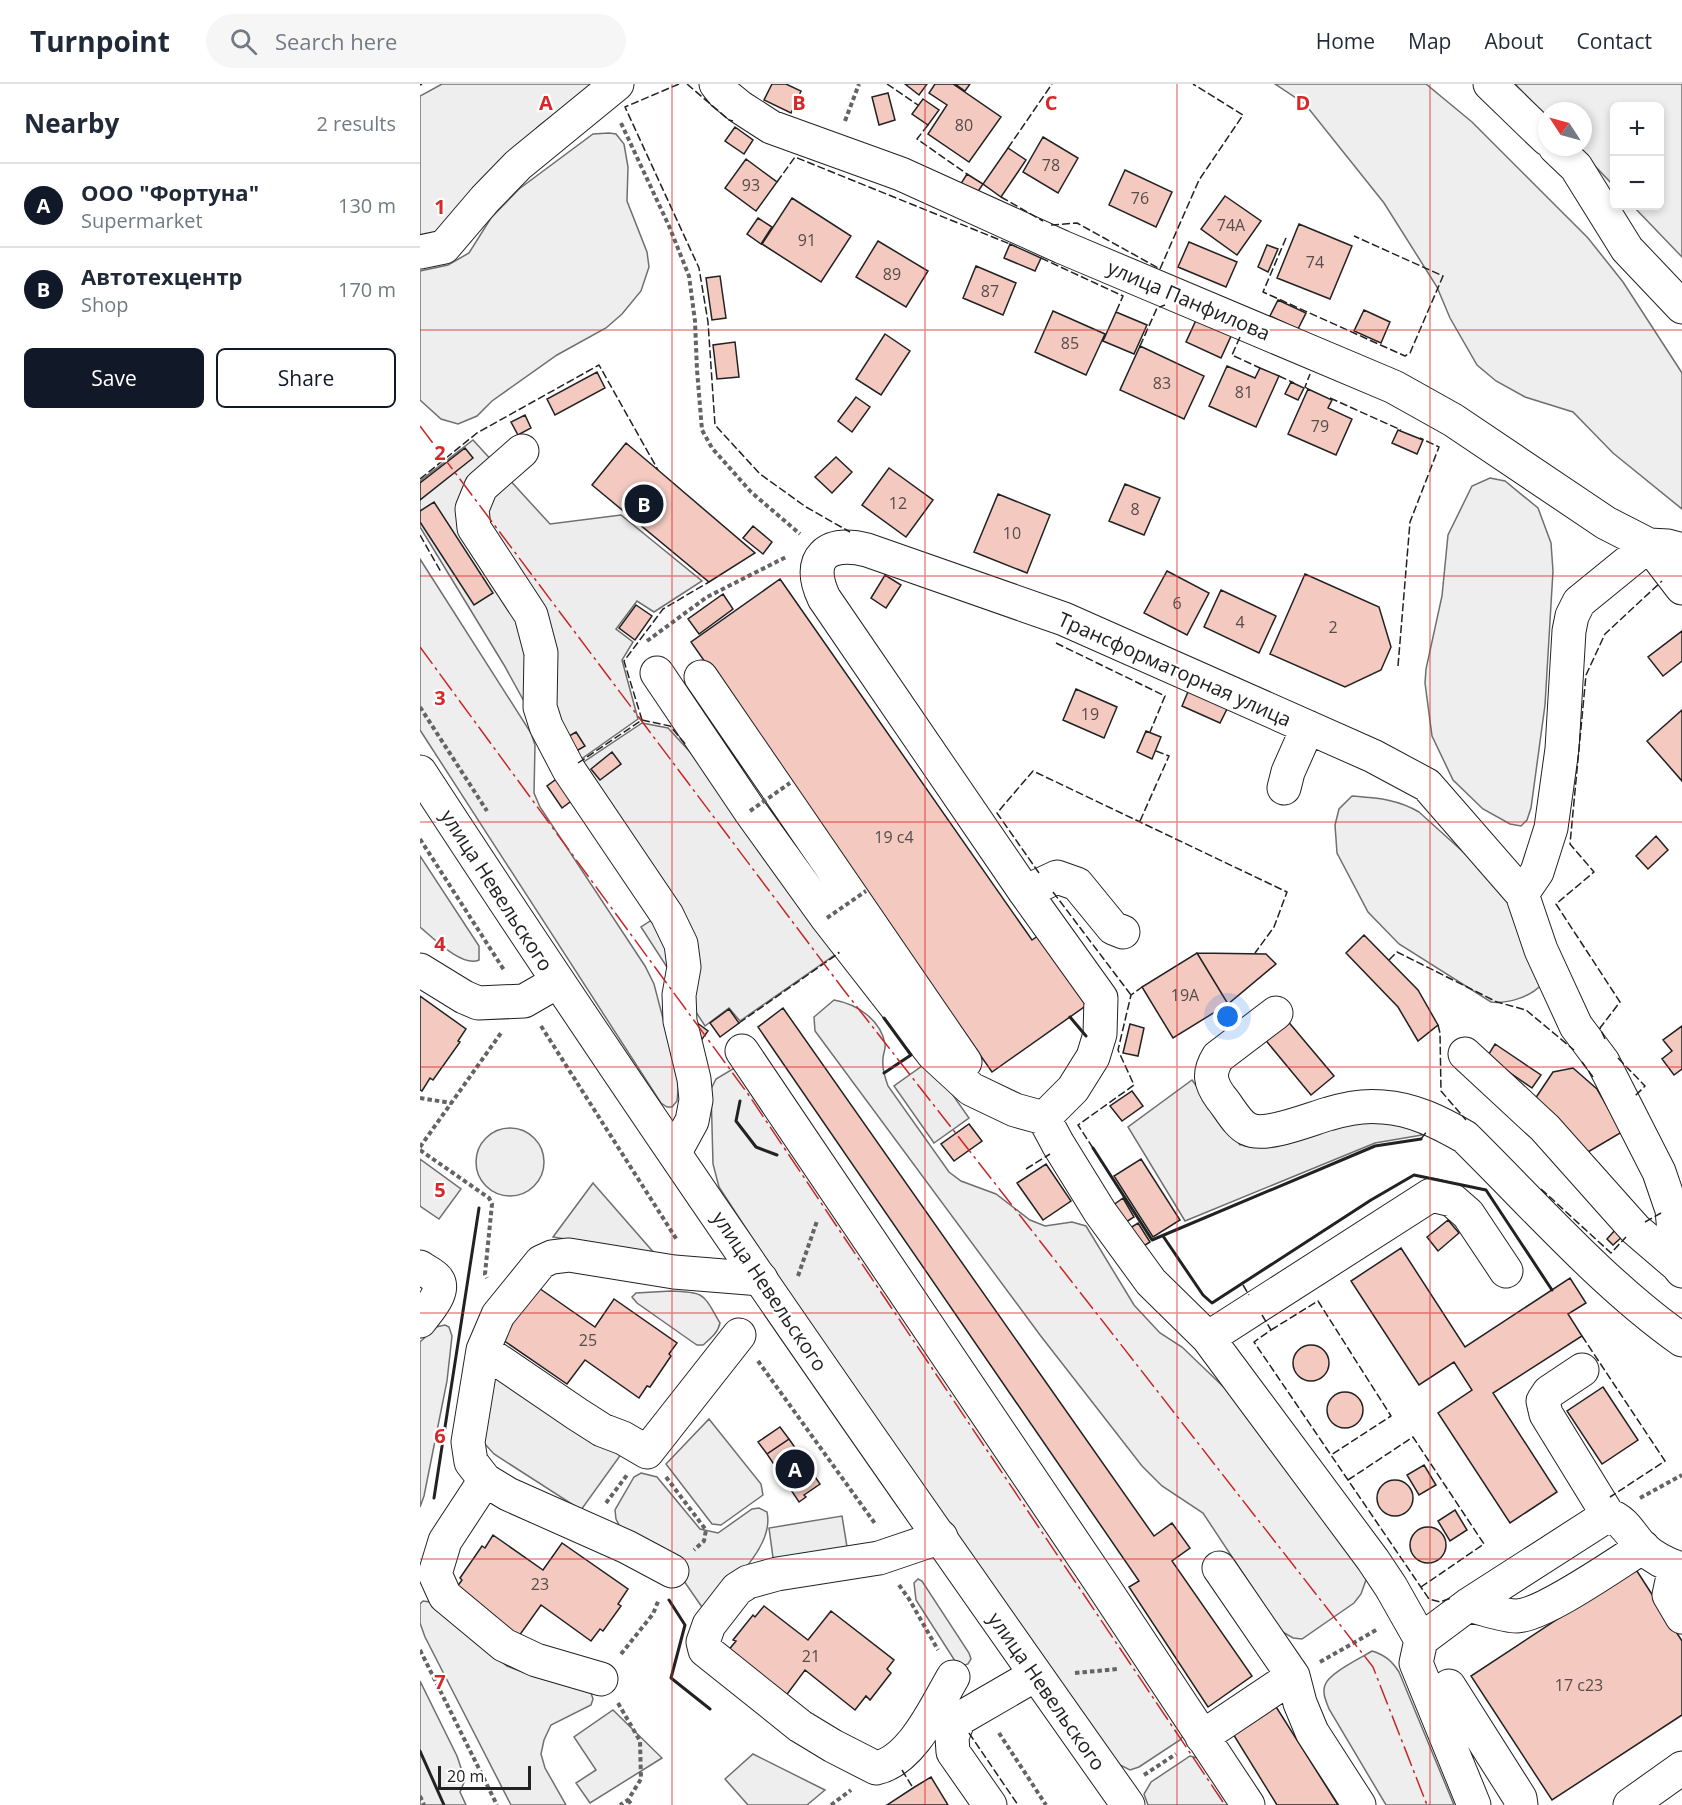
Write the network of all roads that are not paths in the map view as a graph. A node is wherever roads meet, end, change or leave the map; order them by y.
1 (716, 84) edge
2 (1490, 84) edge
3 (613, 88) edge
4 (1538, 130) edge
5 (1564, 156) edge
6 (420, 252) edge
7 (1682, 307) edge
8 (522, 451) dead end
9 (1649, 545) junction
10 (1682, 550) edge
11 (1682, 588) edge
12 (657, 673) road end
13 (701, 677) dead end
14 (1308, 727) junction
15 (420, 772) edge
16 (1284, 788) dead end
17 (1024, 892) junction
18 (1522, 894) junction
19 (1123, 932) dead end
20 (420, 970) edge
21 (557, 982) junction
22 (1276, 1013) dead end
23 (742, 1051) dead end
24 (1465, 1054) dead end
25 (992, 1101) junction
26 (1044, 1118) junction
27 (675, 1152) junction
28 (420, 1267) edge
29 (1680, 1268) edge
30 (1506, 1271) dead end
31 (761, 1279) junction
32 (420, 1321) edge
33 (739, 1335) dead end
34 (1208, 1338) junction
35 (1682, 1340) edge
36 (483, 1350) junction
37 (1582, 1371) dead end
38 (485, 1480) junction
39 (1608, 1515) junction
40 (941, 1537) junction
41 (1643, 1547) junction
42 (1219, 1568) dead end
43 (1678, 1568) edge
44 (672, 1571) road end
45 (1468, 1605) junction
46 (1682, 1617) edge
47 (1413, 1627) junction
48 (1035, 1675) junction
49 (1293, 1676) junction
50 (953, 1677) road end
51 (601, 1679) road end
52 (1449, 1686) dead end
53 (1202, 1737) junction
54 (1682, 1768) edge
55 (1682, 1796) edge
56 (1123, 1798) edge
57 (990, 1805) edge
58 (1248, 1805) edge
59 (1359, 1805) edge
60 (1474, 1805) edge
61 (1521, 1805) edge
62 (1630, 1805) edge
63 (1664, 1805) edge

1 - 9 street, улица Панфилова
2 - 4 street
3 - 6 street
5 - 7 street
8 - 27 street
9 - 10 street
9 - 11 street
9 - 18 street
12 - 25 street
13 - 25 street
14 - 16 street
14 - 17 street, Трансформаторная улица
14 - 18 street, Трансформаторная улица
15 - 21 street, улица Невельского
17 - 19 street
17 - 26 street
18 - 29 street
20 - 21 street
21 - 27 street, улица Невельского
22 - 35 street
23 - 53 street
24 - 29 street
25 - 26 street
26 - 34 street
27 - 31 street, улица Невельского
28 - 32 street
30 - 34 street
31 - 36 street
31 - 40 street, улица Невельского
33 - 36 street
34 - 47 street
36 - 38 street
37 - 39 street
38 - 44 street
38 - 51 street
39 - 41 street
39 - 45 street
40 - 48 street, улица Невельского
40 - 50 street
41 - 43 street
41 - 45 street
42 - 49 street
43 - 46 street
45 - 47 street
47 - 60 street
48 - 56 street, улица Невельского
48 - 57 street
49 - 53 street
49 - 59 street
52 - 61 street
53 - 58 street
54 - 62 street
55 - 63 street

